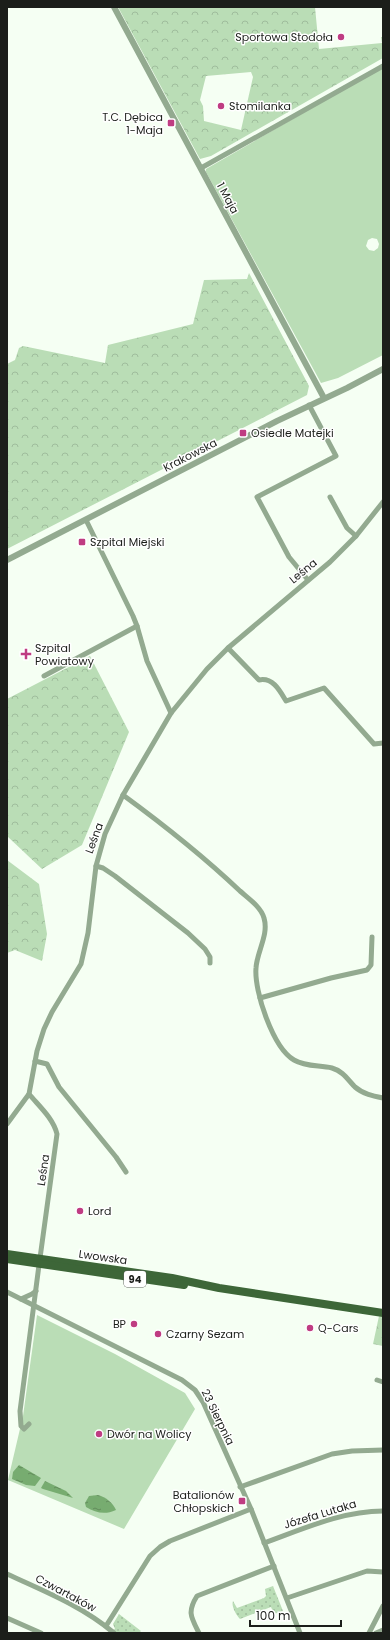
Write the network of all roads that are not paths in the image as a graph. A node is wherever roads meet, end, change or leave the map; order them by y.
1 (114, 7) edge
2 (383, 66) edge
3 (201, 168) junction
4 (383, 369) edge
5 (324, 398) junction
6 (309, 405) junction
7 (330, 497) dead end
8 (382, 505) edge
9 (86, 520) junction
10 (356, 536) junction
11 (7, 560) edge
12 (308, 580) junction
13 (137, 626) junction
14 (228, 648) junction
15 (44, 676) dead end
16 (171, 713) junction
17 (383, 743) edge
18 (123, 795) junction
19 (96, 866) junction
20 (372, 938) dead end
21 (210, 963) dead end
22 (260, 998) junction
23 (35, 1061) junction
24 (29, 1094) junction
25 (383, 1098) edge
26 (7, 1124) edge
27 (126, 1172) dead end
28 (7, 1254) edge
29 (7, 1259) edge
30 (40, 1261) junction
31 (36, 1291) junction
32 (7, 1292) edge
33 (21, 1299) junction
34 (34, 1306) junction
35 (383, 1313) edge
36 (377, 1380) dead end
37 (383, 1382) edge
38 (29, 1424) dead end
39 (383, 1450) edge
40 (240, 1486) junction
41 (250, 1509) junction
42 (383, 1512) edge
43 (264, 1543) junction
44 (274, 1566) junction
45 (383, 1572) edge
46 (7, 1574) edge
47 (286, 1598) junction
48 (383, 1606) edge
49 (7, 1618) edge
50 (106, 1626) junction
51 (383, 1630) edge
52 (41, 1633) edge
53 (114, 1633) edge
54 (199, 1633) edge
55 (300, 1633) edge
56 (369, 1633) edge
57 (376, 1633) edge

1 - 3 street, 1 Maja
2 - 3 street
3 - 5 street, 1 Maja
4 - 5 street, Krakowska
5 - 6 street, Krakowska
6 - 9 street, Krakowska
6 - 12 street
7 - 10 street
8 - 10 street, Leśna
9 - 11 street, Krakowska
9 - 13 street
10 - 12 street, Leśna
12 - 14 street, Leśna
13 - 15 street
13 - 16 street
14 - 16 street, Leśna
14 - 17 street
16 - 18 street, Leśna
18 - 19 street, Leśna
18 - 22 street
19 - 21 street
19 - 23 street, Leśna
20 - 22 street
22 - 25 street
23 - 24 street, Leśna
23 - 27 street
24 - 26 street, Leśna
24 - 30 street, Leśna
28 - 30 main road, Lwowska / 94
29 - 30 main road, Lwowska / 94
30 - 31 street, Leśna
30 - 35 main road, Lwowska / 94
31 - 33 street
31 - 34 street, Leśna
32 - 33 street, 23 Sierpnia
33 - 34 street, 23 Sierpnia
34 - 38 street, Leśna
34 - 40 street, 23 Sierpnia
36 - 37 street
39 - 40 street
40 - 41 street, 23 Sierpnia
41 - 43 street, 23 Sierpnia
41 - 50 street
42 - 43 street, Józefa Lutaka
43 - 44 street, 23 Sierpnia
44 - 47 street, 23 Sierpnia
44 - 54 street
45 - 47 street
46 - 50 street, Czwartaków
47 - 55 street, 23 Sierpnia
48 - 56 street
49 - 52 street
50 - 53 street, Czwartaków
51 - 57 street

